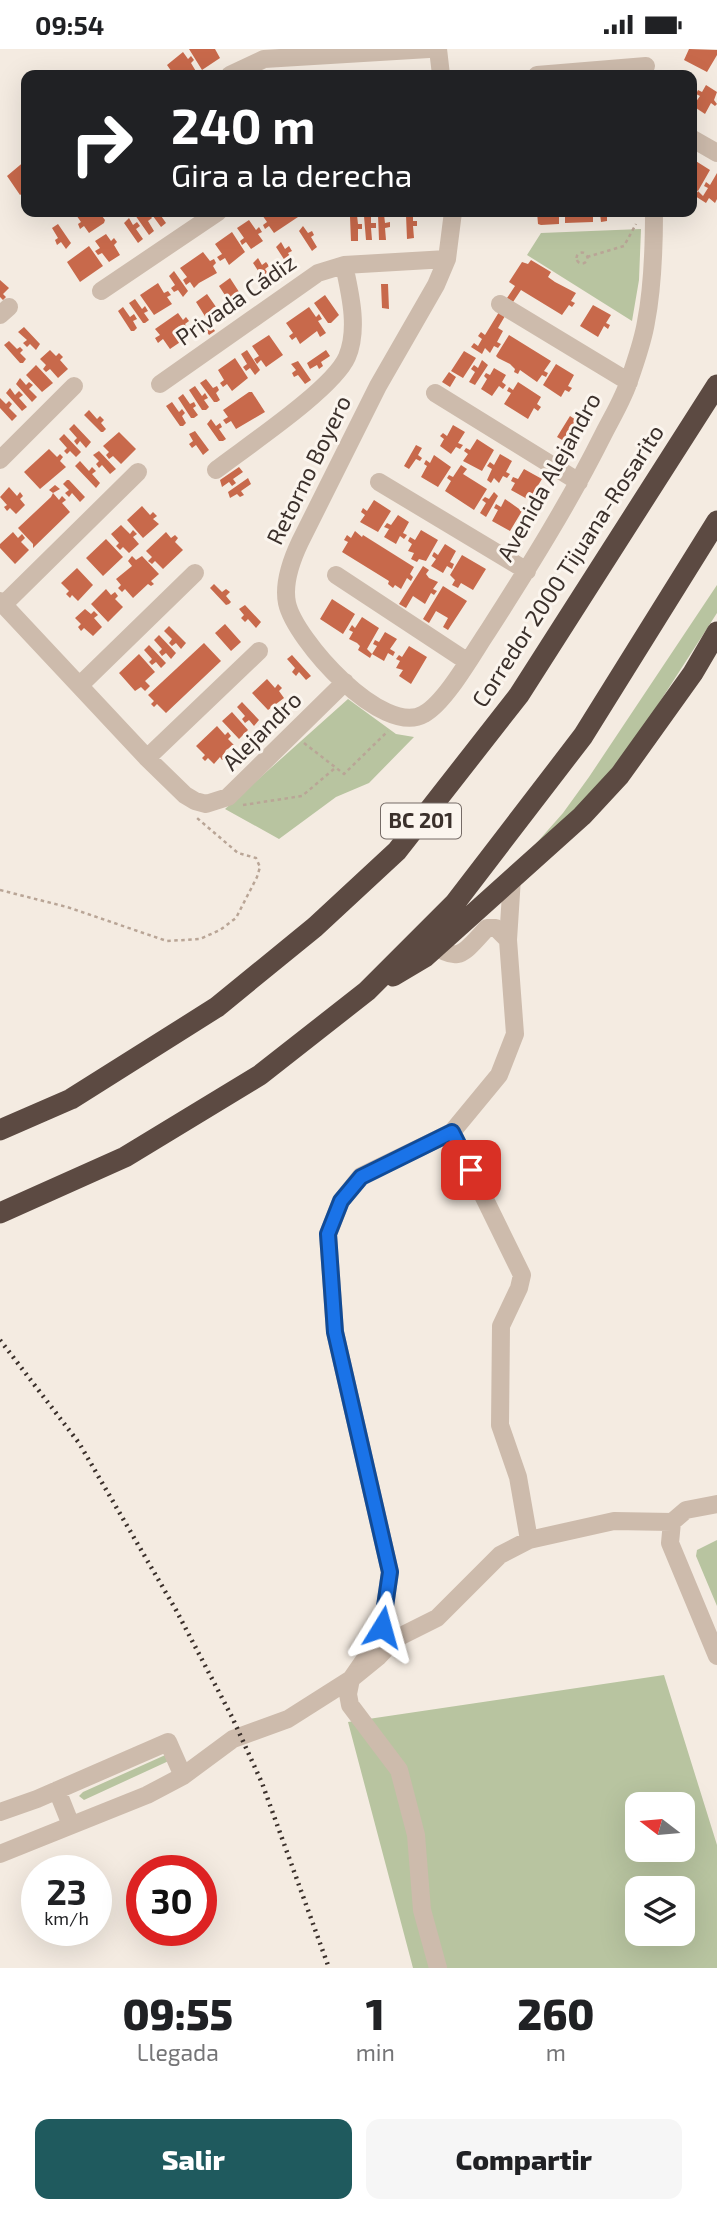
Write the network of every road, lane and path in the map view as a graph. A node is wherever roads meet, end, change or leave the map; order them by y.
1 (429, 49) edge
2 (438, 49) edge
3 (646, 63) edge
4 (241, 70) edge
5 (440, 70) edge
6 (582, 70) edge
7 (697, 141) edge
8 (717, 153) edge
9 (211, 217) edge
10 (452, 217) edge
11 (648, 217) edge
12 (654, 217) edge
13 (587, 257) dead end
14 (447, 259) junction
15 (344, 265) junction
16 (101, 291) dead end
17 (500, 304) dead end
18 (629, 382) junction
19 (160, 384) dead end
20 (717, 385) edge
21 (74, 386) dead end
22 (435, 393) dead end
23 (0, 460) edge
24 (216, 470) dead end
25 (138, 472) dead end
26 (379, 482) dead end
27 (579, 482) junction
28 (717, 521) edge
29 (527, 571) junction
30 (195, 573) dead end
31 (336, 575) dead end
32 (1, 603) edge
33 (717, 632) edge
34 (259, 652) dead end
35 (468, 662) junction
36 (345, 682) junction
37 (80, 685) junction
38 (400, 718) junction
39 (293, 734) junction
40 (147, 758) junction
41 (335, 768) junction
42 (207, 802) junction
43 (512, 878) junction
44 (0, 890) edge
45 (508, 940) junction
46 (429, 941) junction
47 (0, 1130) edge
48 (452, 1132) junction
49 (0, 1213) edge
50 (717, 1504) edge
51 (672, 1522) junction
52 (529, 1540) junction
53 (717, 1656) edge
54 (351, 1679) junction
55 (183, 1776) junction
56 (57, 1790) junction
57 (0, 1812) edge
58 (71, 1825) junction
59 (0, 1854) edge
60 (438, 1968) edge

1 - 4 street
2 - 5 street
3 - 6 street
7 - 8 street
9 - 16 street
10 - 14 street, Retorno Boyero
11 - 13 path
12 - 18 street, Avenida Alejandro
14 - 15 street, Privada Cádiz
14 - 36 street, Retorno Boyero
15 - 19 street, Privada Cádiz
15 - 24 street
17 - 18 street
18 - 27 street, Avenida Alejandro
20 - 47 highway, Corredor 2000 Tijuana-Rosarito / BC 201
21 - 23 street
22 - 27 street
25 - 32 street
26 - 29 street
27 - 29 street, Avenida Alejandro
28 - 46 highway
29 - 35 street, Avenida Alejandro
30 - 37 street
31 - 35 street
32 - 37 street
33 - 43 highway
34 - 40 street
35 - 38 street, Avenida Alejandro
36 - 38 street, Retorno Boyero
36 - 39 street, Alejandro
37 - 40 street
38 - 41 path
39 - 41 path
39 - 42 street, Alejandro
40 - 42 street
41 - 42 path
42 - 44 path
43 - 45 street
43 - 46 highway
45 - 46 street
45 - 48 street
46 - 49 highway
48 - 52 street
48 - 54 street
50 - 51 street
51 - 52 street
51 - 53 street
52 - 54 street
54 - 55 street
54 - 60 street
55 - 56 street
55 - 58 street
56 - 57 street
56 - 58 street
58 - 59 street

